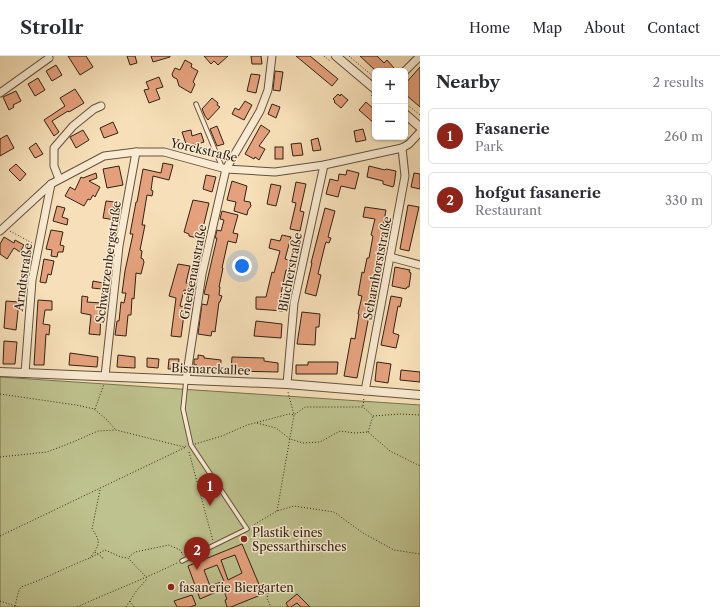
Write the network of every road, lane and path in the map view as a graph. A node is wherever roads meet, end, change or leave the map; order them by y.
1 (272, 56) edge
2 (336, 56) edge
3 (349, 56) edge
4 (420, 56) edge
5 (49, 58) dead end
6 (408, 68) edge
7 (372, 75) edge
8 (372, 86) edge
9 (0, 93) edge
10 (196, 104) dead end
11 (406, 104) edge
12 (101, 106) dead end
13 (420, 115) edge
14 (408, 117) edge
15 (420, 127) edge
16 (420, 132) edge
17 (402, 148) junction
18 (136, 152) junction
19 (324, 165) junction
20 (224, 168) junction
21 (59, 179) junction
22 (51, 184) junction
23 (1, 229) edge
24 (11, 232) dead end
25 (38, 245) junction
26 (390, 257) junction
27 (420, 265) edge
28 (0, 372) edge
29 (25, 373) junction
30 (105, 379) junction
31 (186, 380) junction
32 (287, 384) junction
33 (365, 391) junction
34 (0, 394) edge
35 (420, 395) edge
36 (363, 407) junction
37 (94, 410) junction
38 (294, 415) junction
39 (420, 415) edge
40 (373, 416) junction
41 (256, 423) junction
42 (116, 430) junction
43 (368, 432) junction
44 (290, 439) junction
45 (190, 445) junction
46 (0, 457) edge
47 (420, 466) edge
48 (100, 489) junction
49 (277, 511) junction
50 (252, 526) dead end
51 (0, 536) edge
52 (213, 539) dead end
53 (95, 551) junction
54 (181, 552) dead end
55 (99, 554) junction
56 (420, 554) edge
57 (90, 558) junction
58 (128, 558) junction
59 (103, 560) dead end
60 (182, 561) joint
61 (147, 578) junction
62 (269, 587) dead end
63 (130, 600) junction
64 (0, 602) edge
65 (15, 606) junction
66 (18, 607) edge
67 (77, 607) edge
68 (126, 607) edge
69 (134, 607) edge
70 (271, 607) edge

1 - 20 street, Gneisenaustraße
2 - 8 street
3 - 7 path
4 - 6 street
5 - 9 street
10 - 20 lane
11 - 13 path
12 - 21 street
14 - 15 street
16 - 17 street, Yorckstraße
17 - 19 street, Yorckstraße
17 - 26 street, Scharnhorststraße
18 - 20 street, Yorckstraße
18 - 21 street, Yorckstraße
18 - 30 street, Schwarzenbergstraße
19 - 20 street, Yorckstraße
19 - 32 street, Blücherstraße
20 - 31 street, Gneisenaustraße
21 - 22 street, Yorckstraße
22 - 23 street, Yorckstraße
22 - 25 street, Arndtstraße
24 - 25 path
25 - 29 street, Arndtstraße
26 - 27 street
26 - 33 street, Scharnhorststraße
28 - 29 street, Bismarckallee
29 - 30 street, Bismarckallee
30 - 31 street, Bismarckallee
30 - 37 path
31 - 32 street, Bismarckallee
31 - 45 lane
32 - 33 street, Bismarckallee
32 - 38 path
33 - 35 street, Bismarckallee
33 - 36 path
34 - 37 path
36 - 38 path
36 - 40 path
37 - 42 path
38 - 41 path
38 - 44 path
39 - 40 path
40 - 43 path
41 - 44 path
41 - 45 path
42 - 45 path
42 - 46 path
43 - 44 path
43 - 47 path
44 - 49 path
45 - 48 path
45 - 52 path
45 - 60 lane
48 - 51 path
48 - 53 path
49 - 50 path
49 - 56 path
53 - 55 path
53 - 57 path
54 - 58 path
55 - 57 path
55 - 58 path
55 - 59 path
57 - 65 path
58 - 61 path
60 - 61 path
61 - 63 path
61 - 67 path
62 - 70 path
63 - 68 path
63 - 69 path
64 - 65 path
65 - 66 path

